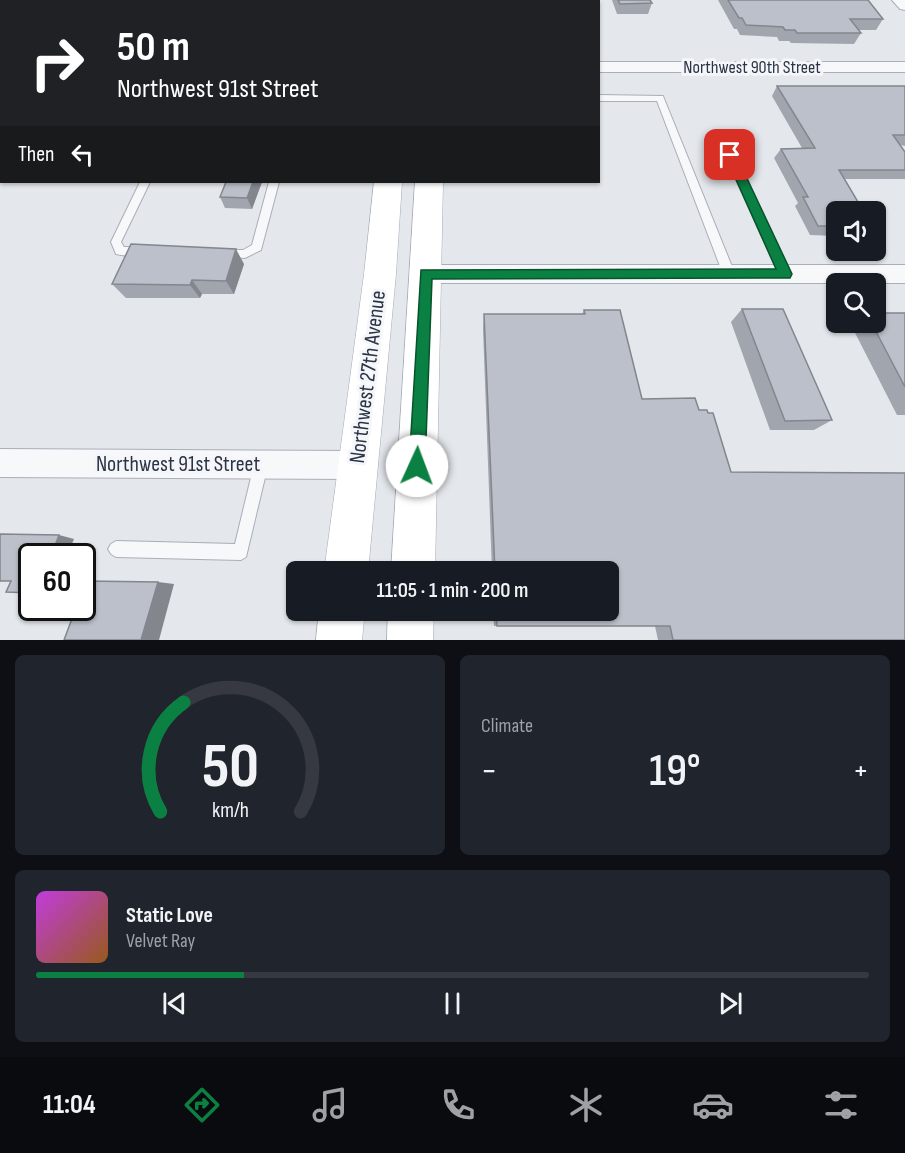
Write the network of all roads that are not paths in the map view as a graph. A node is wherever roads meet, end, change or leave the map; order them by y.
1 (899, 0) edge
2 (905, 6) edge
3 (905, 67) edge
4 (600, 68) edge
5 (600, 98) edge
6 (730, 155) dead end
7 (145, 183) edge
8 (274, 183) edge
9 (388, 183) edge
10 (406, 183) edge
11 (429, 183) edge
12 (154, 252) edge
13 (211, 253) edge
14 (425, 274) junction
15 (729, 274) junction
16 (785, 274) junction
17 (905, 274) edge
18 (374, 324) junction
19 (0, 463) edge
20 (261, 465) junction
21 (357, 465) junction
22 (116, 549) dead end
23 (347, 561) edge
24 (412, 561) edge
25 (341, 621) edge
26 (411, 621) edge
27 (339, 640) edge
28 (410, 640) edge

1 - 2 street
3 - 4 street, Northwest 90th Street
5 - 15 lane
6 - 16 lane
7 - 12 lane
8 - 13 lane
9 - 18 main road, Northwest 27th Avenue
10 - 14 main road
11 - 14 main road, Northwest 27th Avenue
14 - 15 street
14 - 18 main road
14 - 24 main road, Northwest 27th Avenue
15 - 16 street
16 - 17 street
18 - 21 main road, Northwest 27th Avenue
19 - 20 street, Northwest 91st Street
20 - 21 street, Northwest 91st Street
20 - 22 lane
21 - 23 main road, Northwest 27th Avenue
25 - 27 main road
26 - 28 main road

